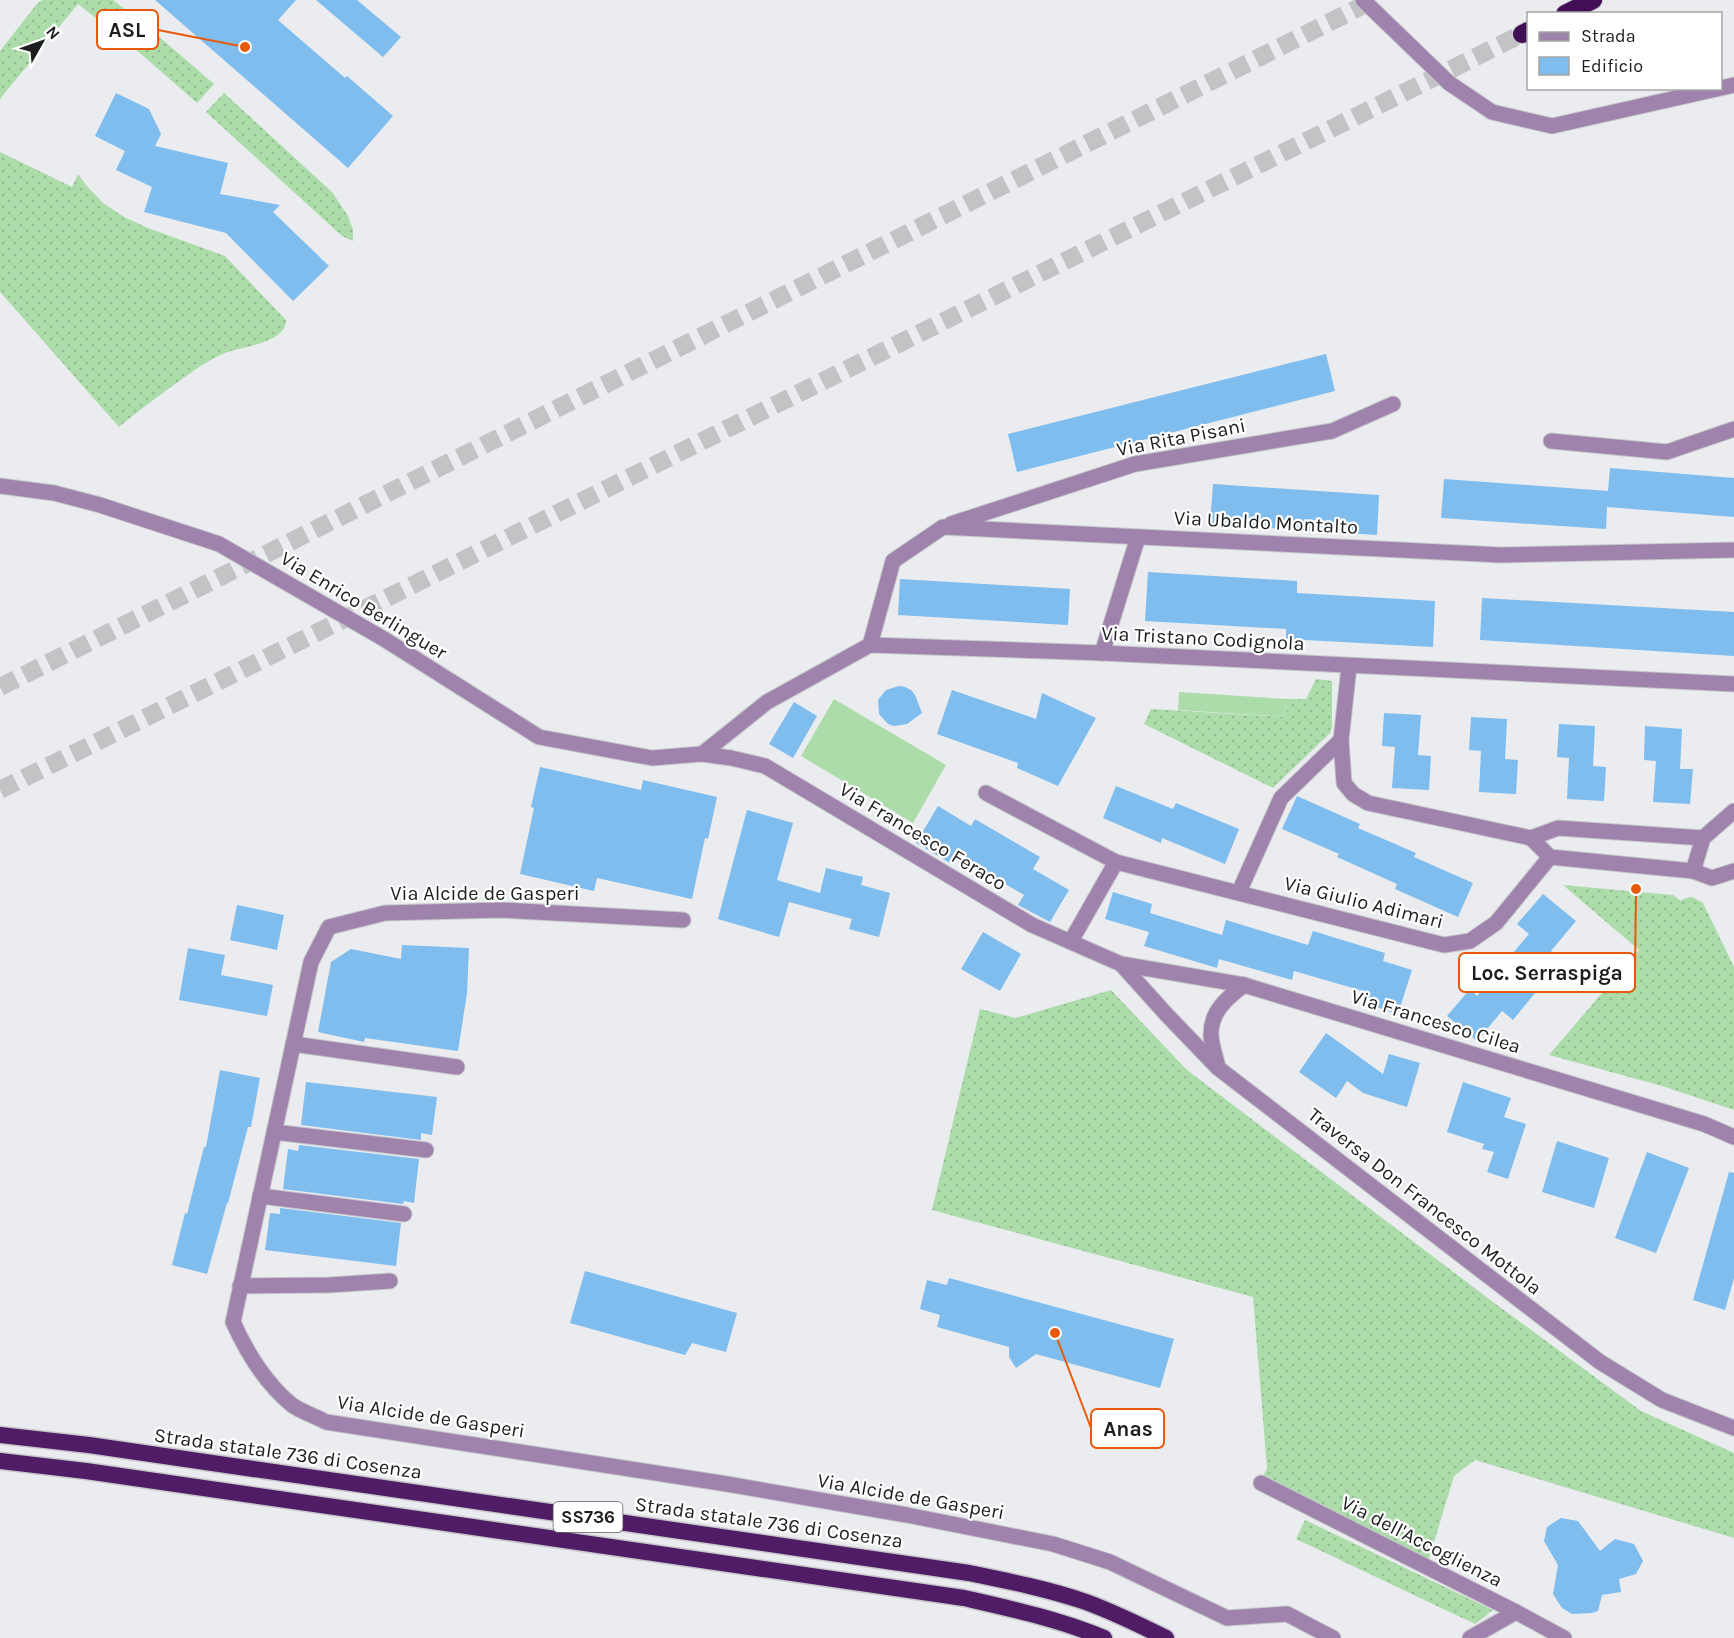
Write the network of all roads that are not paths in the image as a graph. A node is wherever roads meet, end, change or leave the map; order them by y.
1 (1362, 0) edge
2 (1593, 0) edge
3 (1569, 12) edge
4 (1712, 90) edge
5 (1393, 404) dead end
6 (1734, 429) edge
7 (1551, 441) dead end
8 (0, 486) edge
9 (943, 527) junction
10 (1138, 537) junction
11 (1734, 550) edge
12 (870, 645) junction
13 (1102, 653) junction
14 (1349, 667) junction
15 (1734, 684) edge
16 (1341, 740) junction
17 (702, 754) junction
18 (986, 793) dead end
19 (1734, 811) edge
20 (1531, 838) junction
21 (1703, 838) junction
22 (1550, 857) junction
23 (1116, 862) junction
24 (1693, 871) junction
25 (1734, 871) edge
26 (1239, 892) junction
27 (682, 920) dead end
28 (1071, 941) junction
29 (1121, 964) junction
30 (1244, 985) junction
31 (293, 1044) junction
32 (457, 1067) dead end
33 (1218, 1068) junction
34 (274, 1132) junction
35 (1734, 1137) edge
36 (426, 1150) dead end
37 (260, 1196) junction
38 (404, 1214) dead end
39 (390, 1281) dead end
40 (240, 1286) junction
41 (1734, 1428) edge
42 (0, 1435) edge
43 (0, 1461) edge
44 (1261, 1483) dead end
45 (1516, 1612) junction
46 (1104, 1638) edge
47 (1166, 1638) edge
48 (1333, 1638) edge
49 (1470, 1638) edge
50 (1564, 1638) edge

1 - 4 street
2 - 3 highway
5 - 9 street, Via Rita Pisani
6 - 7 street
8 - 17 street, Via Enrico Berlinguer
9 - 10 street, Via Ubaldo Montalto
9 - 12 street
10 - 11 street, Via Ubaldo Montalto
10 - 13 street
12 - 13 street, Via Tristano Codignola
12 - 17 street
13 - 14 street, Via Tristano Codignola
14 - 15 street, Via Tristano Codignola
14 - 16 street
16 - 20 street
16 - 26 street
17 - 28 street, Via Francesco Feraco
18 - 23 street, Via Giulio Adimari
19 - 21 street
20 - 21 street
20 - 22 street
21 - 24 street
22 - 24 street
22 - 26 street, Via Giulio Adimari
23 - 26 street, Via Giulio Adimari
23 - 28 street
24 - 25 street
27 - 31 street, Via Alcide de Gasperi
28 - 29 street, Via Francesco Feraco
29 - 30 street, Via Francesco Cilea
29 - 33 street, Traversa Don Francesco Mottola
30 - 33 street
30 - 35 street, Via Francesco Cilea
31 - 32 street
31 - 34 street, Via Alcide de Gasperi
33 - 41 street, Traversa Don Francesco Mottola
34 - 36 street
34 - 37 street, Via Alcide de Gasperi
37 - 38 street
37 - 40 street, Via Alcide de Gasperi
39 - 40 street
40 - 48 street, Via Alcide de Gasperi
42 - 47 highway, Strada statale 736 di Cosenza / SS736
43 - 46 highway, SS736
44 - 45 street, Via dell'Accoglienza
45 - 49 street
45 - 50 street, Via dell'Accoglienza

